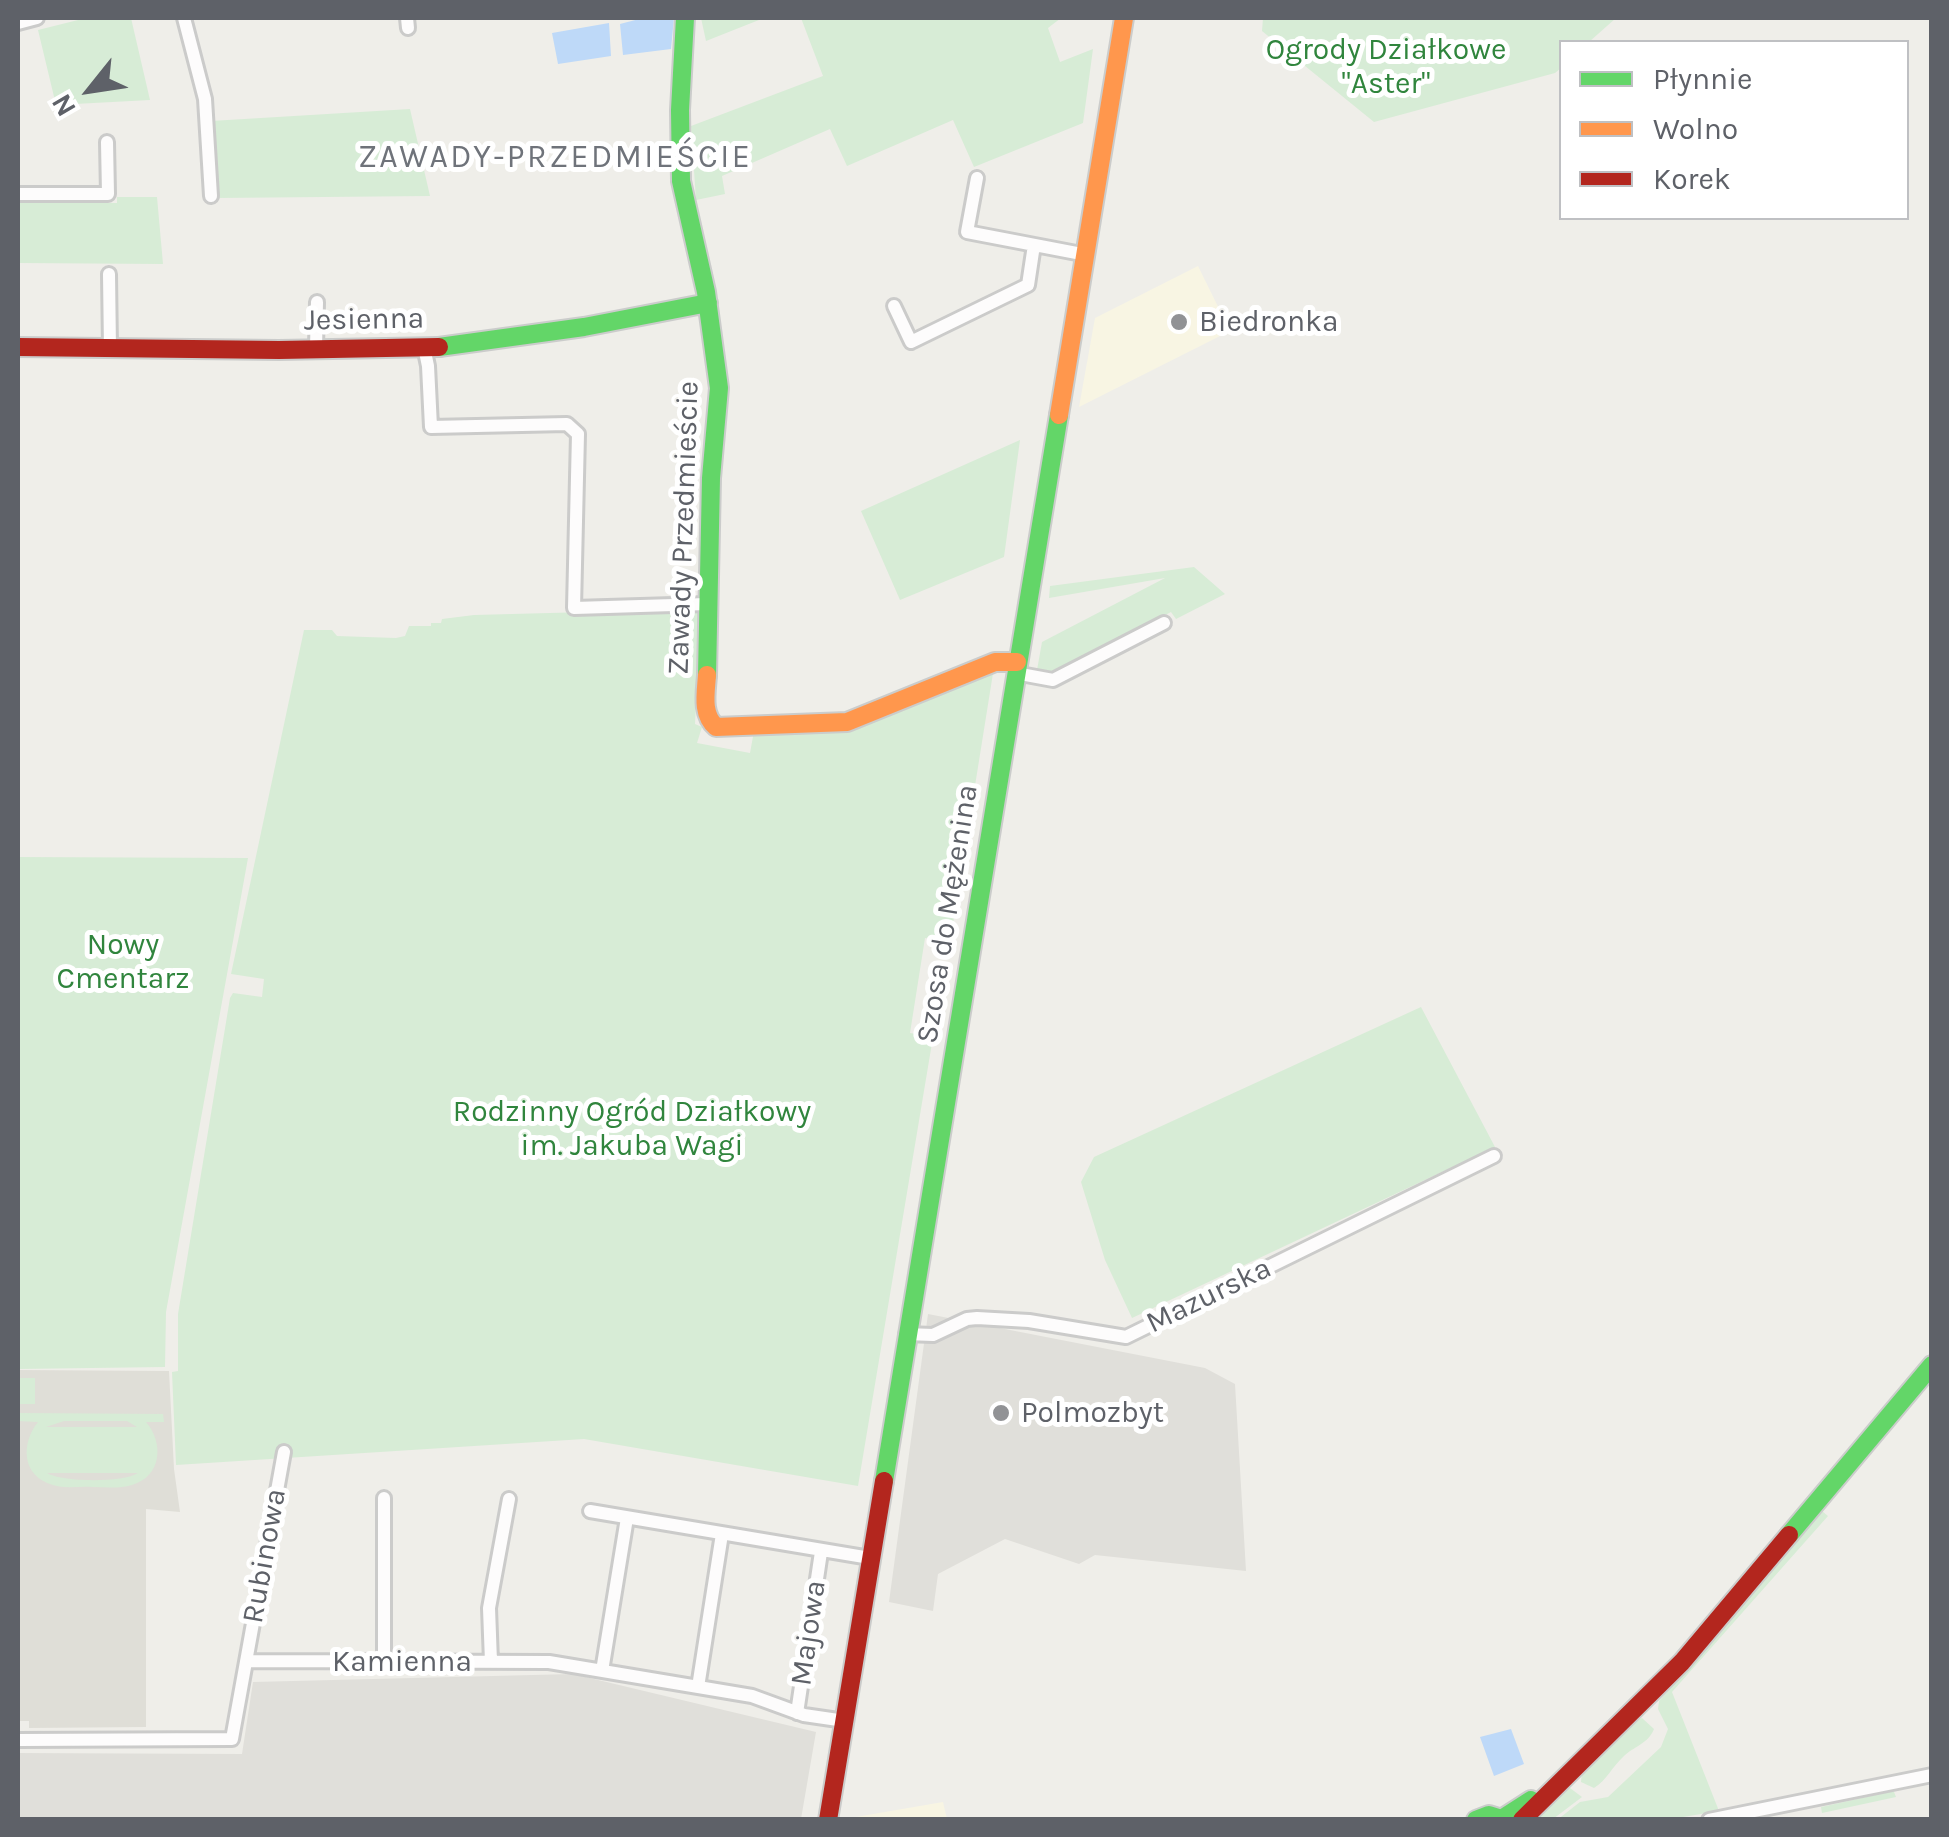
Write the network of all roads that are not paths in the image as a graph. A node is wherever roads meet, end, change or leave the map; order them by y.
1 (37, 18) edge
2 (184, 18) edge
3 (686, 18) edge
4 (1124, 18) edge
5 (18, 23) edge
6 (107, 142) dead end
7 (976, 178) dead end
8 (18, 194) edge
9 (211, 196) dead end
10 (1034, 245) junction
11 (1087, 255) junction
12 (109, 274) dead end
13 (316, 302) dead end
14 (708, 304) junction
15 (894, 306) dead end
16 (18, 347) edge
17 (424, 347) junction
18 (316, 348) junction
19 (110, 349) junction
20 (707, 604) junction
21 (1164, 623) dead end
22 (1016, 668) junction
23 (1494, 1156) dead end
24 (906, 1334) junction
25 (1932, 1365) edge
26 (284, 1452) dead end
27 (384, 1498) dead end
28 (509, 1498) dead end
29 (590, 1511) dead end
30 (627, 1518) junction
31 (722, 1534) junction
32 (821, 1552) junction
33 (870, 1558) junction
34 (246, 1661) junction
35 (384, 1661) junction
36 (491, 1662) junction
37 (602, 1671) junction
38 (698, 1687) junction
39 (797, 1713) junction
40 (845, 1720) junction
41 (18, 1740) edge
42 (1932, 1775) edge
43 (1510, 1819) edge
44 (828, 1820) edge
45 (1476, 1820) edge
46 (1709, 1820) edge

1 - 5 street
2 - 9 street
3 - 14 main road, Zawady Przedmieście
4 - 11 main road, Szosa do Mężenina
6 - 8 street
7 - 10 street
10 - 11 street
10 - 15 street
11 - 22 main road, Szosa do Mężenina
12 - 19 street
13 - 18 street
14 - 17 main road, Jesienna
14 - 20 main road, Zawady Przedmieście
16 - 19 main road, Jesienna
17 - 18 main road, Jesienna
17 - 20 street
18 - 19 main road, Jesienna
20 - 22 main road, Zawady Przedmieście
21 - 22 street
22 - 24 main road, Szosa do Mężenina
23 - 24 street, Mazurska
24 - 33 main road, Szosa do Mężenina
25 - 43 main road
26 - 34 street, Rubinowa
27 - 35 street
28 - 36 street
29 - 30 street, Majowa
30 - 31 street, Majowa
30 - 37 street
31 - 32 street, Majowa
31 - 38 street
32 - 33 street, Majowa
32 - 39 street, Majowa
33 - 40 main road, Szosa do Mężenina
34 - 35 street, Kamienna
34 - 41 street
35 - 36 street, Kamienna
36 - 37 street, Kamienna
37 - 38 street, Kamienna
38 - 39 street, Kamienna
39 - 40 street, Kamienna
40 - 44 main road, Szosa do Mężenina
42 - 46 street
43 - 45 main road

